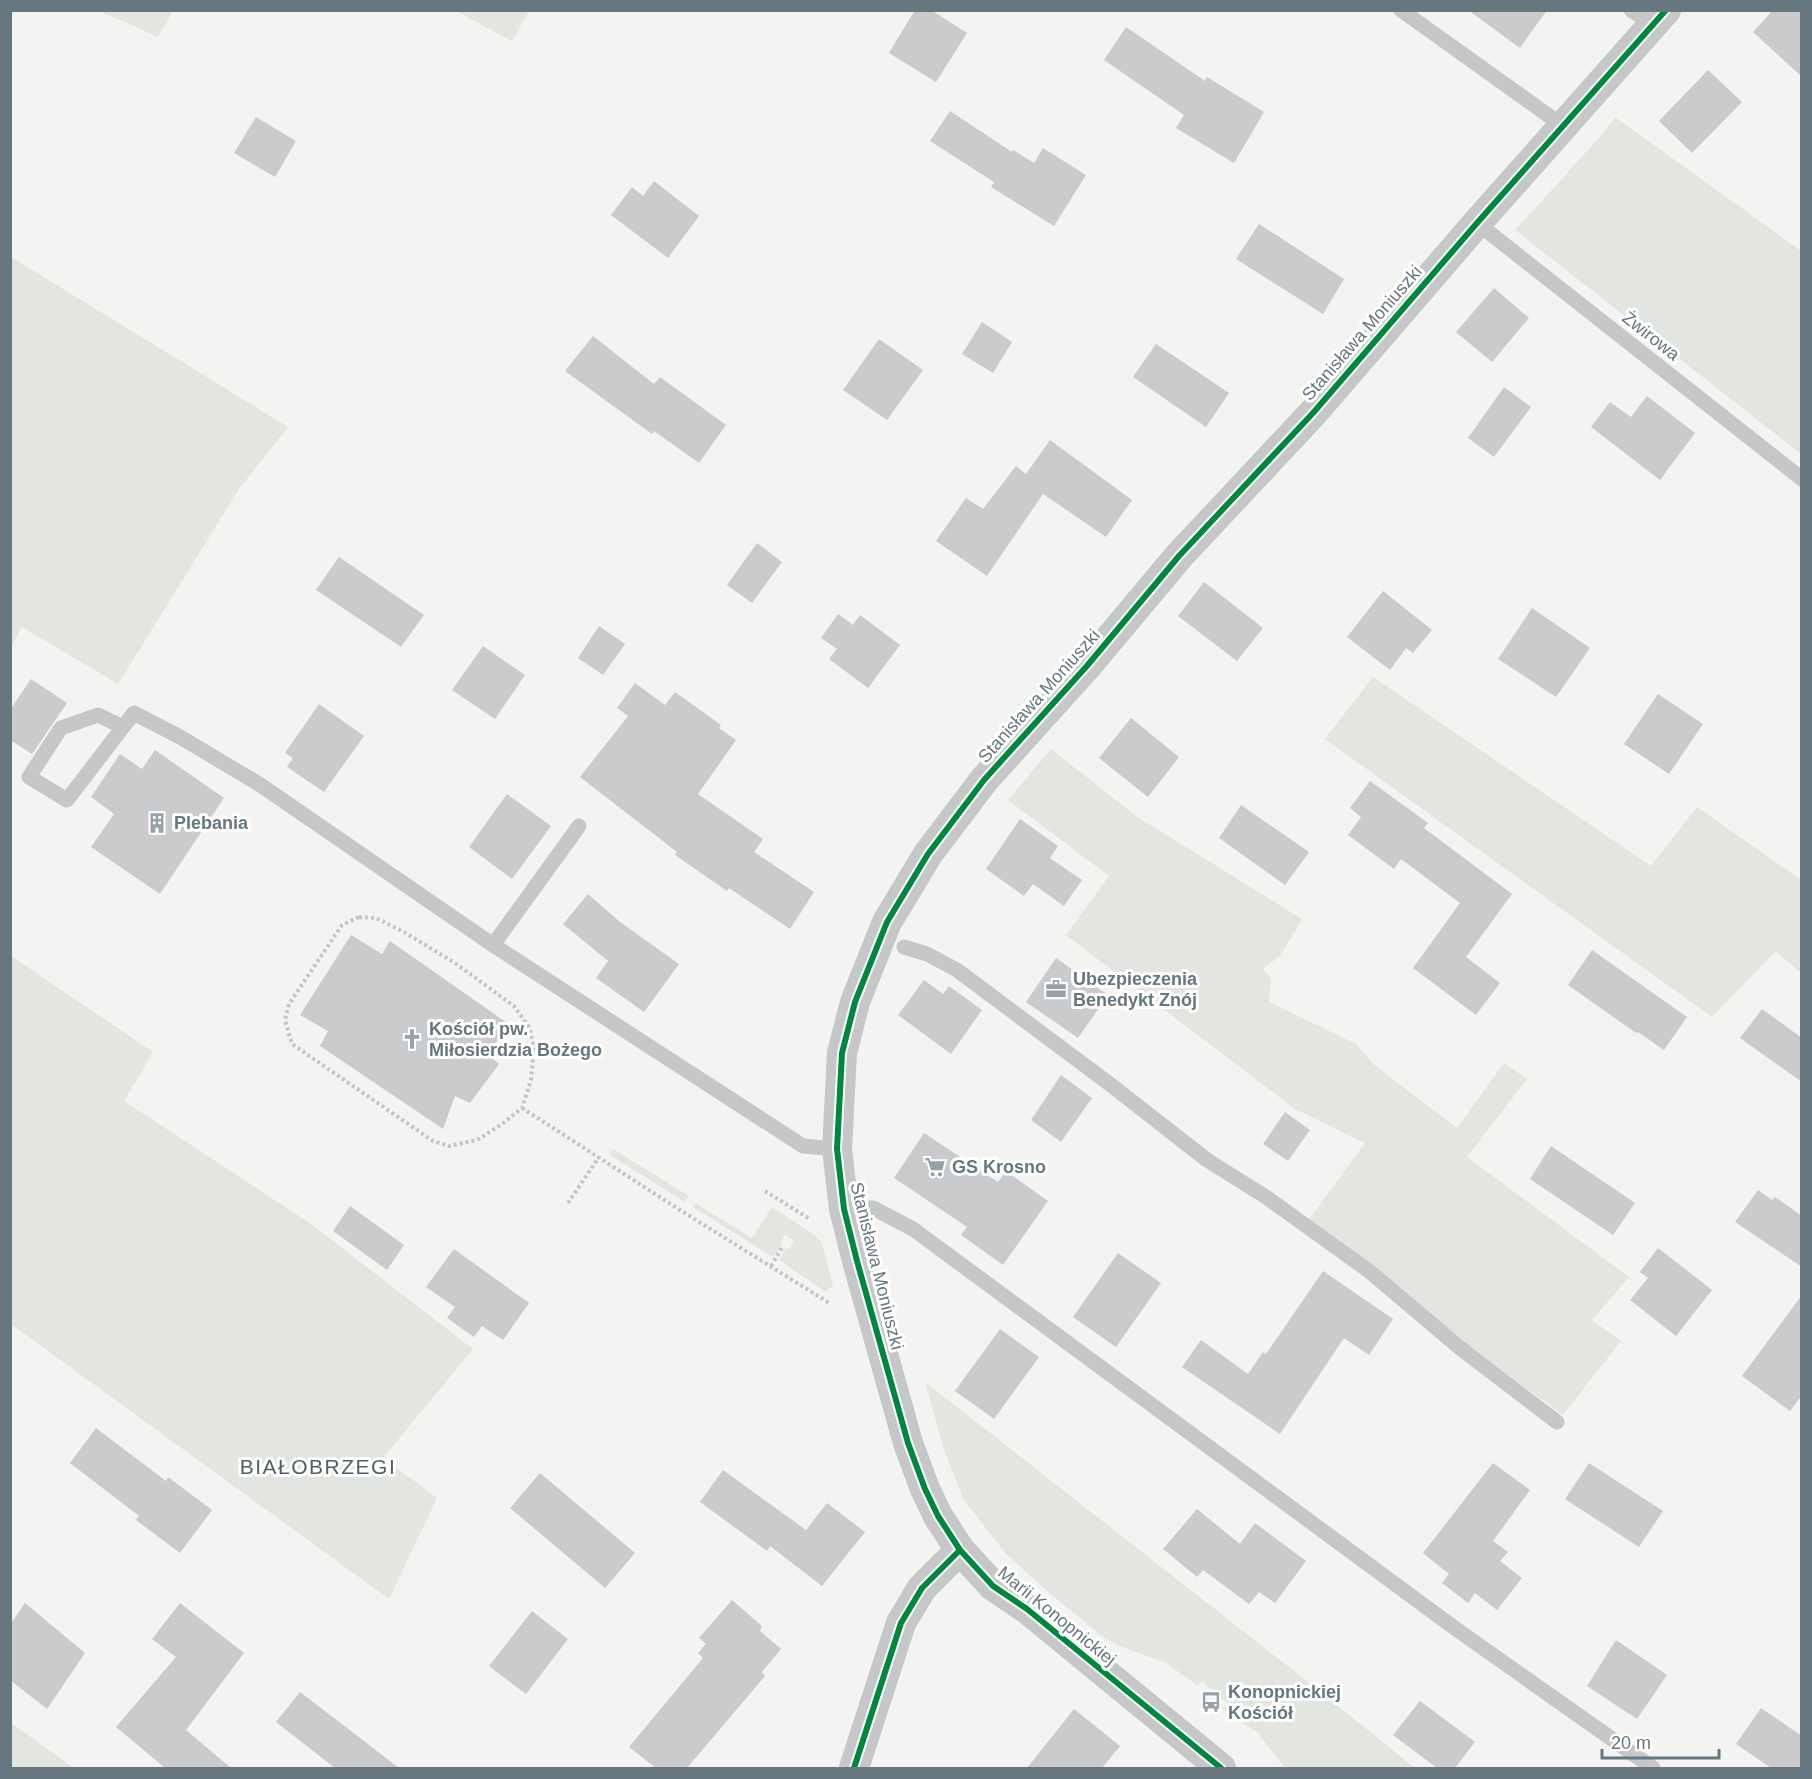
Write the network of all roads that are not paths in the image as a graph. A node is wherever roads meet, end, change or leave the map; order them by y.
1 (1401, 10) edge
2 (1651, 15) edge
3 (1563, 126) junction
4 (1477, 223) junction
5 (1802, 479) edge
6 (123, 727) junction
7 (579, 826) dead end
8 (493, 945) junction
9 (904, 947) dead end
10 (837, 1149) junction
11 (844, 1209) junction
12 (1557, 1422) dead end
13 (960, 1550) junction
14 (854, 1768) edge
15 (1221, 1768) edge
16 (1653, 1768) edge

1 - 3 lane
2 - 3 street, Stanisława Moniuszki
3 - 4 street, Stanisława Moniuszki
4 - 5 lane, Żwirowa
4 - 10 street, Stanisława Moniuszki
6 - 6 lane
6 - 8 lane
7 - 8 lane
8 - 10 lane
9 - 12 lane
10 - 11 street, Stanisława Moniuszki
11 - 13 street, Stanisława Moniuszki
11 - 16 lane
13 - 14 street
13 - 15 street, Marii Konopnickiej

